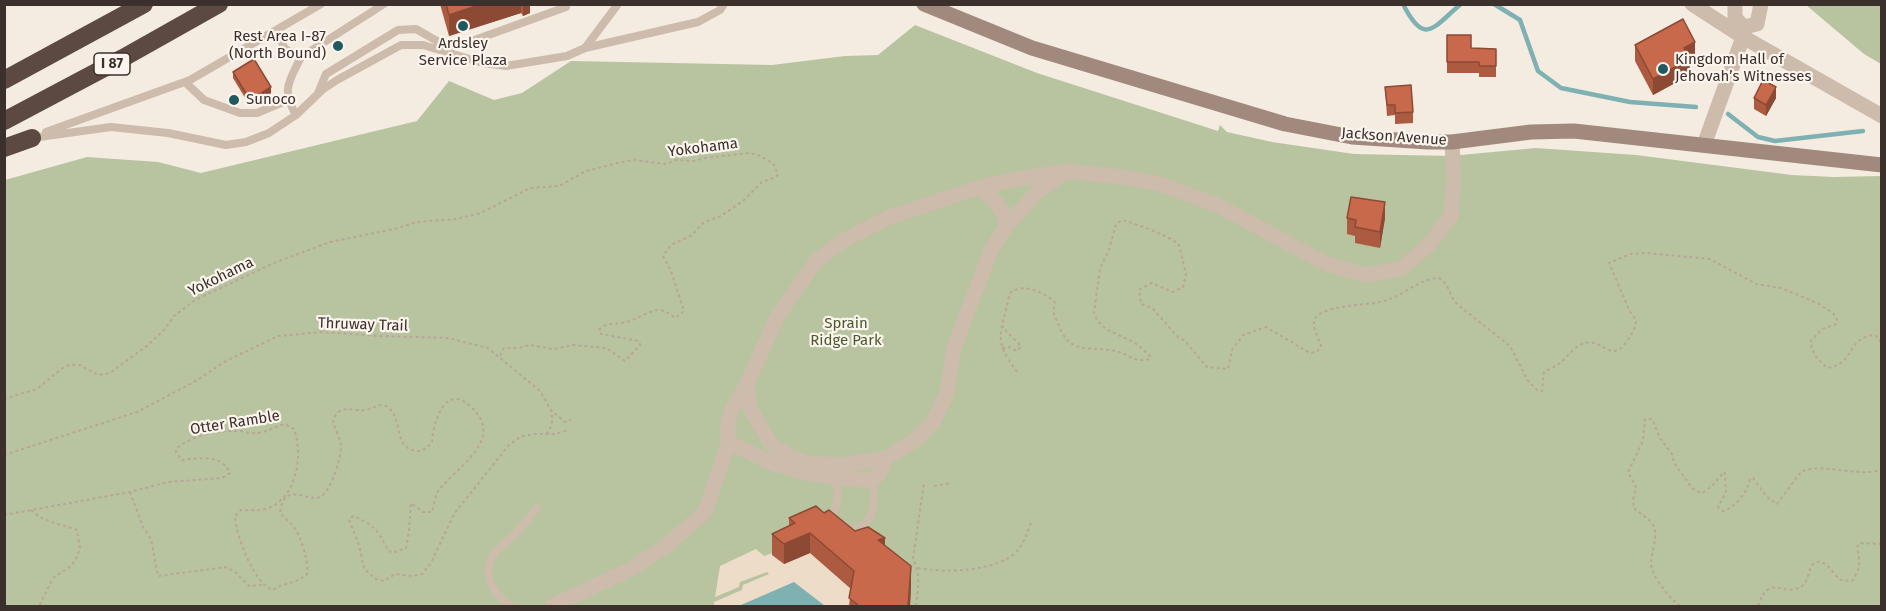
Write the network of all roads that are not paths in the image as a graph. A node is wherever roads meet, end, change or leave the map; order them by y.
1 (144, 4) edge
2 (219, 4) edge
3 (321, 4) edge
4 (384, 4) edge
5 (618, 4) edge
6 (724, 4) edge
7 (924, 4) edge
8 (1692, 4) edge
9 (1735, 4) edge
10 (1761, 4) edge
11 (566, 5) edge
12 (276, 31) junction
13 (1743, 32) junction
14 (585, 48) junction
15 (301, 57) junction
16 (4, 80) edge
17 (185, 82) junction
18 (316, 96) junction
19 (288, 100) junction
20 (296, 115) junction
21 (1881, 116) edge
22 (4, 121) edge
23 (32, 138) junction
24 (1452, 142) junction
25 (1704, 145) junction
26 (4, 148) edge
27 (1881, 165) edge
28 (1066, 171) junction
29 (977, 188) junction
30 (1007, 225) junction
31 (747, 384) junction
32 (728, 443) junction
33 (886, 458) junction
34 (836, 478) junction
35 (873, 480) junction
36 (537, 508) dead end
37 (511, 606) edge
38 (552, 606) edge

1 - 16 highway, I 87
2 - 22 highway, I 87
3 - 12 lane
4 - 15 lane
5 - 14 lane
6 - 14 lane
7 - 24 main road, Jackson Avenue
8 - 13 street
9 - 13 street
10 - 13 street
11 - 18 lane
12 - 15 lane
12 - 17 lane
13 - 21 street
13 - 25 street
14 - 18 lane
15 - 19 lane
17 - 19 lane
17 - 23 lane
18 - 20 lane
19 - 20 lane
20 - 23 lane
23 - 26 highway
24 - 25 main road, Jackson Avenue
24 - 28 street
25 - 27 main road, Jackson Avenue
28 - 29 street
28 - 30 street
29 - 30 street
29 - 31 street
30 - 33 street
31 - 32 street
31 - 33 street
32 - 34 street
32 - 38 street
33 - 35 street
34 - 35 street
34 - 35 lane
36 - 37 lane

